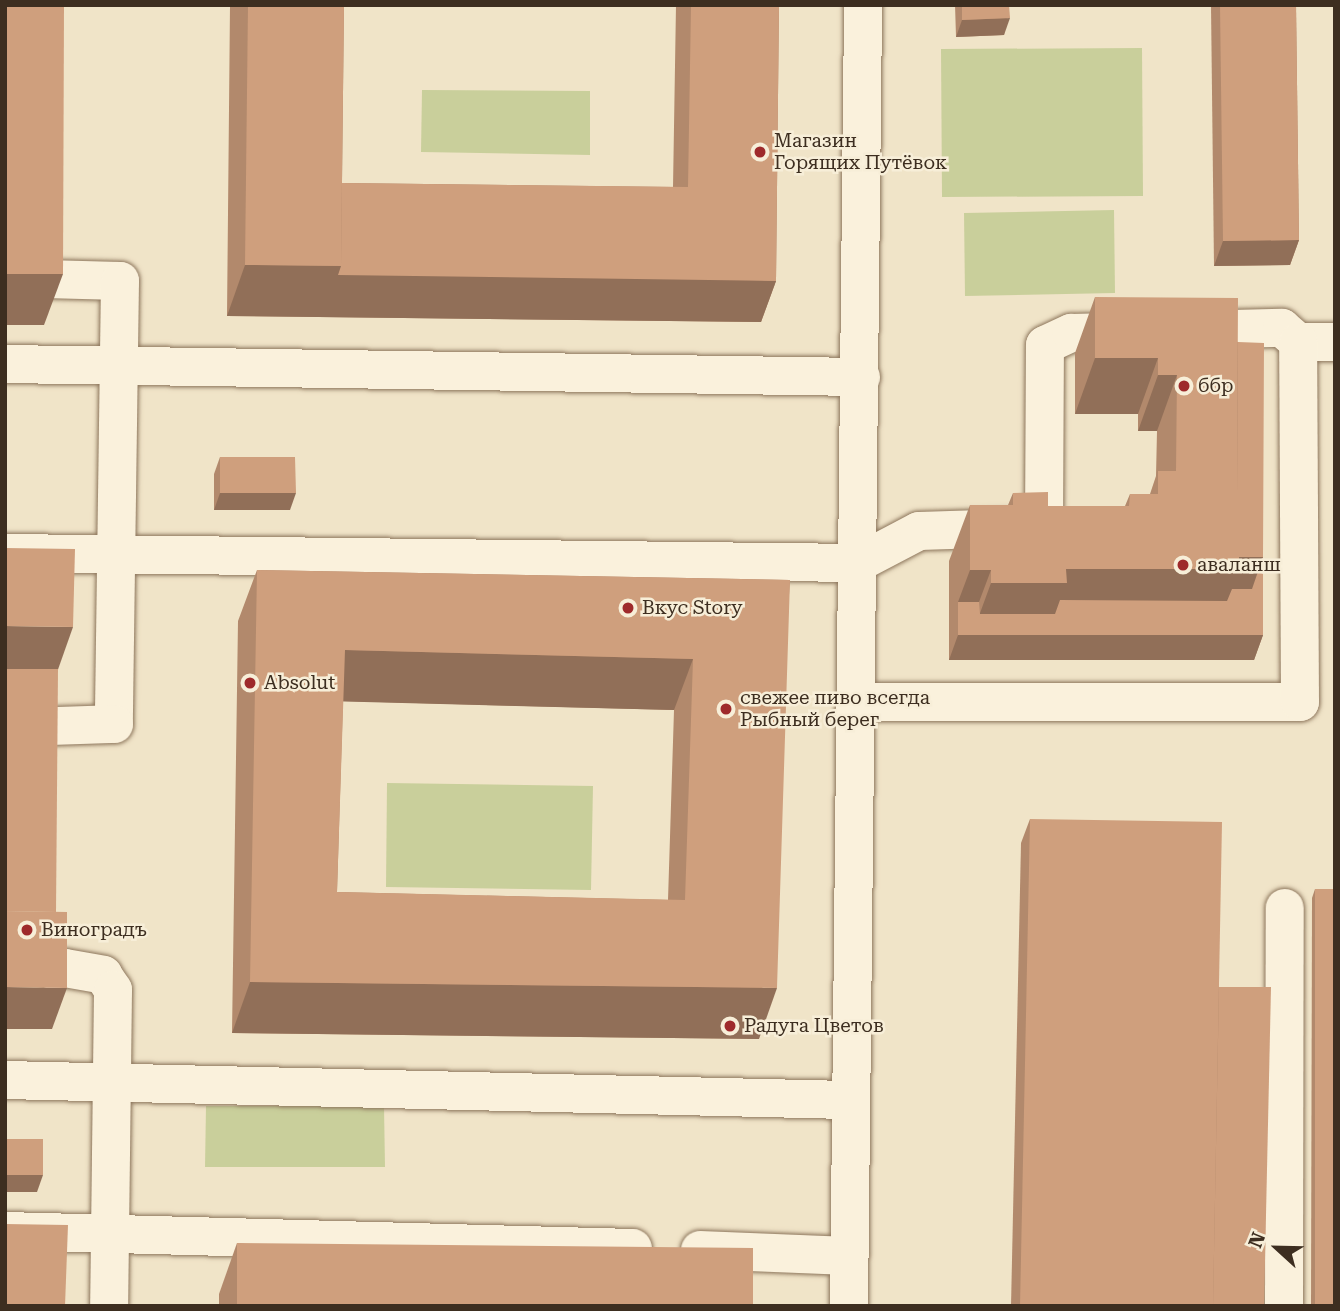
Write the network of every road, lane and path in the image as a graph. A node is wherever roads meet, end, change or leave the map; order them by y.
1 (863, 5) edge
2 (45, 279) edge
3 (1317, 342) edge
4 (5, 364) edge
5 (120, 366) junction
6 (861, 377) junction
7 (5, 553) edge
8 (116, 554) junction
9 (858, 563) junction
10 (856, 702) junction
11 (54, 726) edge
12 (1285, 908) dead end
13 (52, 970) edge
14 (5, 1080) edge
15 (112, 1082) junction
16 (850, 1100) junction
17 (5, 1231) edge
18 (111, 1234) junction
19 (849, 1256) junction
20 (109, 1306) edge
21 (849, 1306) edge
22 (1284, 1306) edge

1 - 6 street
2 - 5 street
3 - 9 street
3 - 10 street
4 - 5 street
5 - 6 street
5 - 8 street
6 - 9 street
7 - 8 street
8 - 9 street
8 - 11 street
9 - 10 street
10 - 16 street
12 - 22 street
13 - 15 street
14 - 15 street
15 - 16 street
15 - 18 street
16 - 19 street
17 - 18 street
18 - 19 street
18 - 20 street
19 - 21 street

